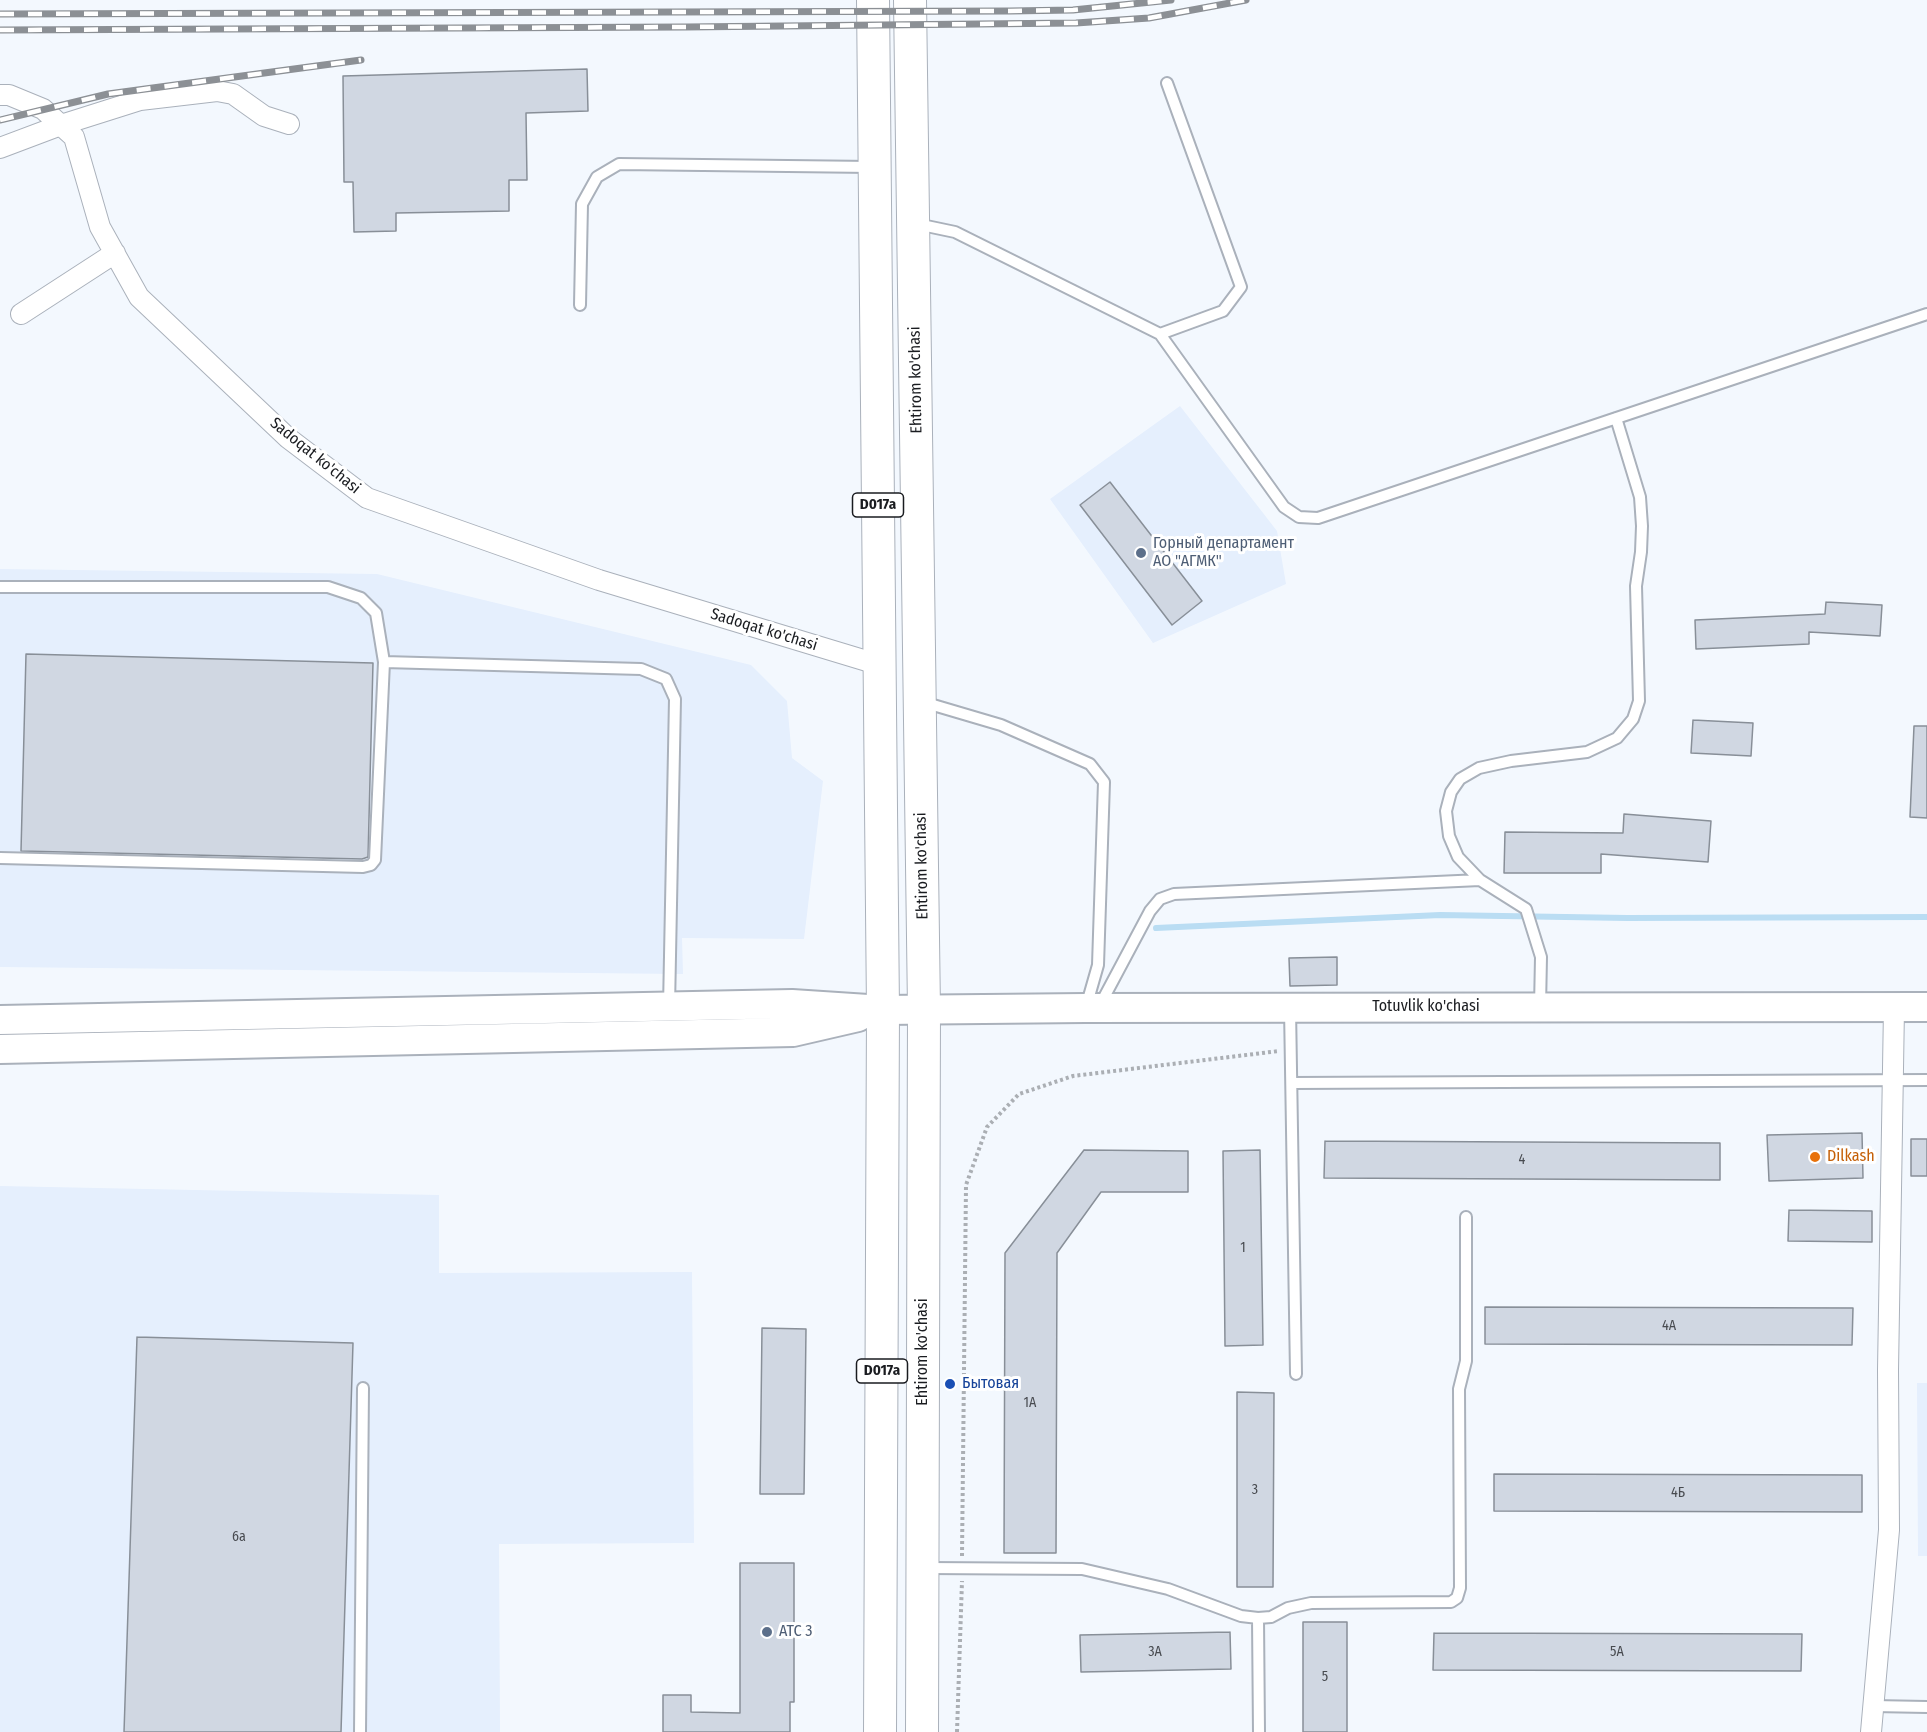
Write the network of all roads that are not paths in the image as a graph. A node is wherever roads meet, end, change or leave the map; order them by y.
1 (873, 0) edge
2 (910, 0) edge
3 (1167, 83) dead end
4 (0, 95) edge
5 (289, 124) dead end
6 (61, 125) junction
7 (0, 148) edge
8 (875, 167) junction
9 (913, 224) junction
10 (114, 253) junction
11 (580, 305) dead end
12 (21, 314) dead end
13 (1927, 314) edge
14 (1160, 334) junction
15 (1616, 418) junction
16 (0, 587) edge
17 (384, 662) junction
18 (879, 665) junction
19 (920, 701) junction
20 (0, 858) edge
21 (1480, 880) junction
22 (669, 1007) junction
23 (1540, 1007) junction
24 (1927, 1007) edge
25 (1092, 1008) junction
26 (1290, 1008) junction
27 (1894, 1008) junction
28 (883, 1010) junction
29 (924, 1010) junction
30 (0, 1020) edge
31 (0, 1048) edge
32 (1893, 1080) junction
33 (1927, 1080) edge
34 (1292, 1083) junction
35 (1466, 1217) dead end
36 (1296, 1374) dead end
37 (363, 1388) dead end
38 (922, 1568) junction
39 (1258, 1618) junction
40 (1873, 1706) junction
41 (1927, 1707) edge
42 (360, 1732) edge
43 (880, 1732) edge
44 (922, 1732) edge
45 (1259, 1732) edge
46 (1871, 1732) edge

1 - 8 main road, D017a
2 - 9 main road, Ehtirom ko'chasi / D017a
3 - 14 lane
4 - 6 street, Sadoqat ko'chasi
5 - 6 street
6 - 7 street
6 - 10 street, Sadoqat ko'chasi
8 - 11 lane
8 - 18 main road, D017a
9 - 14 lane
9 - 19 main road, Ehtirom ko'chasi / D017a
10 - 12 street
10 - 18 street, Sadoqat ko'chasi
13 - 15 lane
14 - 15 lane
15 - 21 lane
16 - 17 lane
17 - 20 lane
17 - 22 lane
18 - 28 main road, D017a
19 - 25 lane
19 - 29 main road, Ehtirom ko'chasi / D017a
21 - 23 lane
21 - 25 lane
22 - 28 main road
22 - 30 main road
23 - 26 main road, Totuvlik ko'chasi
23 - 27 main road, Totuvlik ko'chasi
24 - 27 main road, Totuvlik ko'chasi
25 - 26 main road, Totuvlik ko'chasi
25 - 29 main road, Totuvlik ko'chasi
26 - 34 lane
27 - 32 street
28 - 29 main road, Totuvlik ko'chasi
28 - 31 main road
28 - 43 main road, D017a
29 - 38 main road, Ehtirom ko'chasi / D017a
32 - 33 lane
32 - 34 lane
32 - 40 street
34 - 36 lane
35 - 39 lane
37 - 42 lane
38 - 39 lane
38 - 44 main road, Ehtirom ko'chasi / D017a
39 - 45 lane
40 - 41 lane
40 - 46 street

